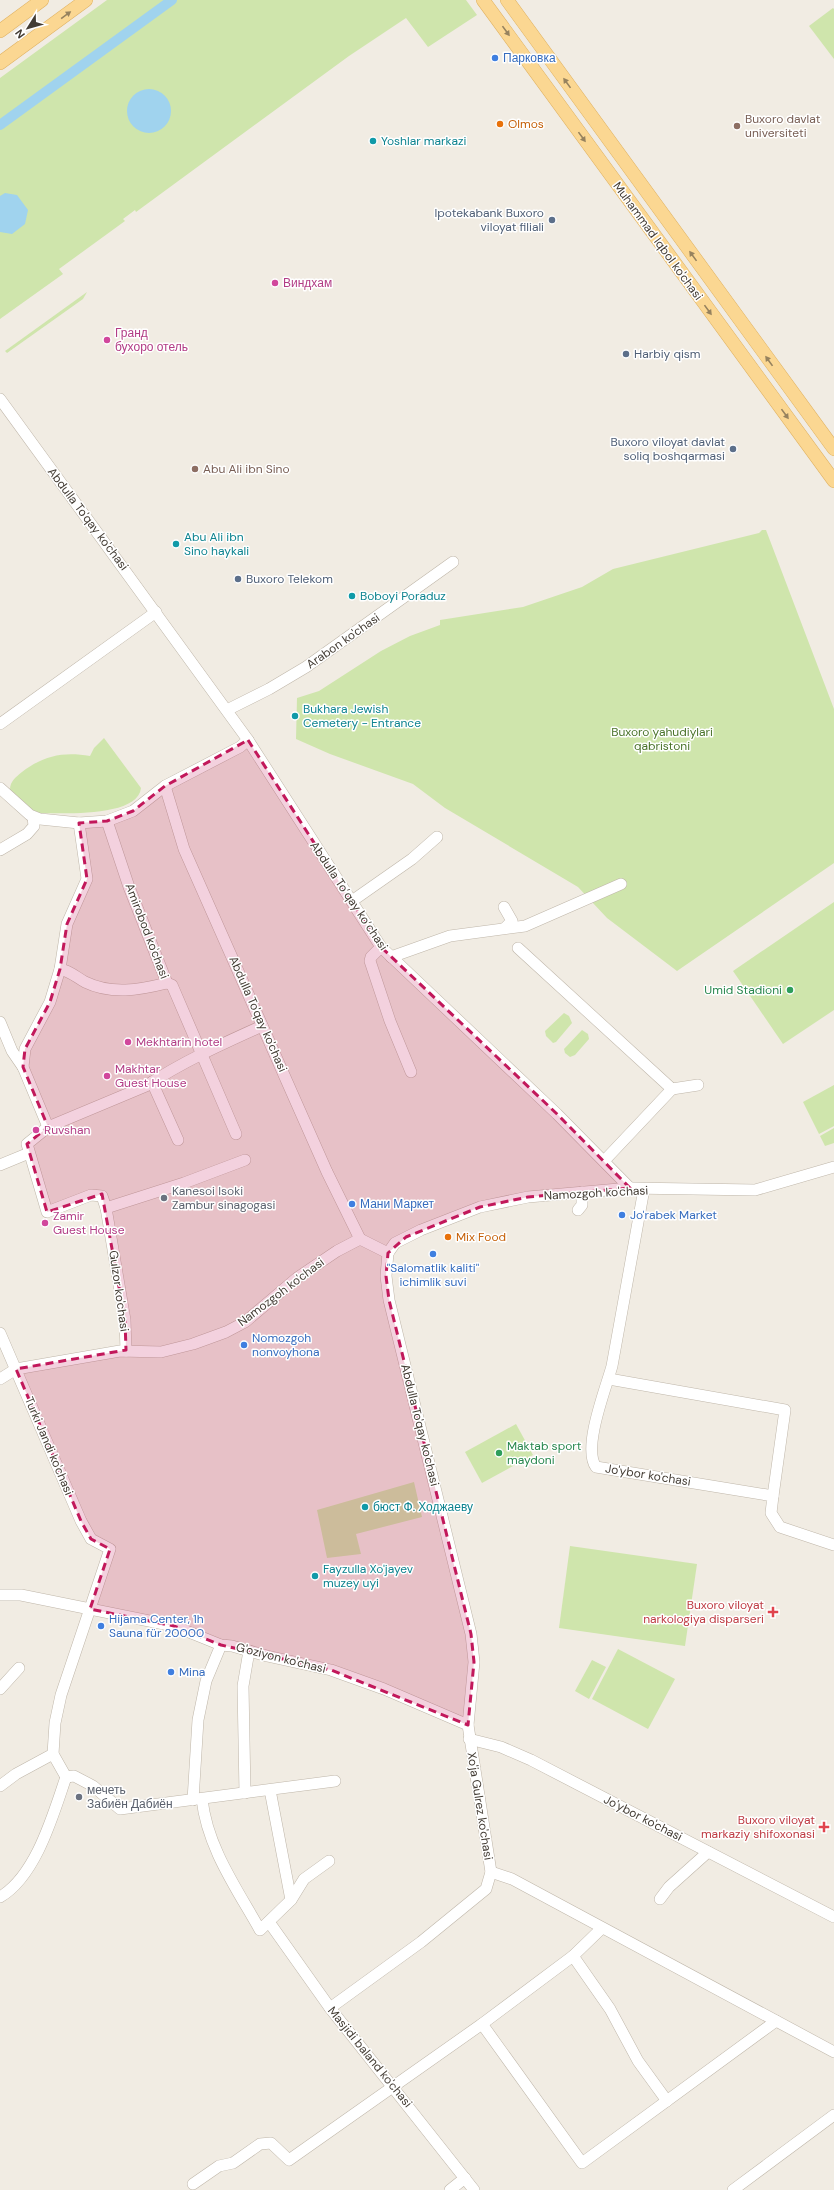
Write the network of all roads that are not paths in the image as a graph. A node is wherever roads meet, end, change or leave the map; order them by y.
1 (42, 0) edge
2 (86, 0) edge
3 (483, 0) edge
4 (507, 0) edge
5 (0, 30) edge
6 (0, 63) edge
7 (0, 399) edge
8 (834, 449) edge
9 (834, 481) edge
10 (452, 562) dead end
11 (156, 612) junction
12 (176, 639) joint
13 (227, 710) junction
14 (0, 724) edge
15 (248, 740) junction
16 (165, 786) junction
17 (0, 788) edge
18 (34, 817) junction
19 (107, 821) junction
20 (79, 823) junction
21 (437, 837) dead end
22 (0, 850) edge
23 (621, 884) dead end
24 (352, 901) junction
25 (504, 907) dead end
26 (505, 928) junction
27 (381, 947) junction
28 (518, 948) dead end
29 (391, 957) junction
30 (60, 969) junction
31 (168, 984) junction
32 (0, 1022) edge
33 (262, 1026) junction
34 (202, 1053) junction
35 (23, 1067) junction
36 (411, 1072) dead end
37 (152, 1082) junction
38 (698, 1085) dead end
39 (672, 1089) junction
40 (48, 1127) junction
41 (236, 1134) dead end
42 (178, 1140) dead end
43 (29, 1153) junction
44 (245, 1160) dead end
45 (604, 1161) junction
46 (0, 1165) edge
47 (834, 1167) edge
48 (630, 1188) junction
49 (644, 1189) junction
50 (582, 1192) junction
51 (106, 1208) junction
52 (578, 1210) dead end
53 (360, 1239) junction
54 (388, 1252) junction
55 (0, 1333) edge
56 (126, 1351) junction
57 (16, 1369) junction
58 (0, 1379) edge
59 (609, 1379) junction
60 (773, 1496) junction
61 (834, 1545) edge
62 (0, 1595) edge
63 (90, 1609) junction
64 (221, 1645) junction
65 (249, 1651) junction
66 (19, 1668) dead end
67 (0, 1689) edge
68 (468, 1725) junction
69 (469, 1739) junction
70 (53, 1754) junction
71 (66, 1778) junction
72 (335, 1781) dead end
73 (0, 1786) edge
74 (270, 1790) junction
75 (245, 1793) junction
76 (198, 1799) junction
77 (708, 1852) junction
78 (329, 1861) dead end
79 (491, 1872) junction
80 (0, 1897) edge
81 (660, 1899) dead end
82 (291, 1900) junction
83 (834, 1917) edge
84 (269, 1922) junction
85 (602, 1928) junction
86 (573, 1956) junction
87 (330, 2008) junction
88 (776, 2021) junction
89 (482, 2024) junction
90 (834, 2052) edge
91 (392, 2085) junction
92 (667, 2101) junction
93 (834, 2114) edge
94 (465, 2178) junction
95 (193, 2184) dead end
96 (450, 2190) edge
97 (474, 2190) edge
98 (733, 2190) edge

1 - 5 main road
6 -> 2 main road
3 -> 9 main road, Muhammad Iqbol ko'chasi
8 -> 4 main road, Muhammad Iqbol ko'chasi
7 - 11 street, Abdulla To'qay ko'chasi
10 - 13 street, Arabon ko'chasi
11 - 12 street, Abdulla To'qay ko'chasi
11 - 14 street
12 - 13 street, Abdulla To’qay ko’chasi
13 - 15 street, Abdulla To’qay ko’chasi
15 - 16 street
15 - 24 street, Abdulla To’qay ko’chasi
16 - 19 street
16 - 33 street, Abdulla To'qay ko'chasi
17 - 18 street
18 - 20 street
18 - 22 street
19 - 20 street
19 - 31 street, Amirobod ko'chasi
20 - 30 street
21 - 24 street
23 - 26 street
24 - 27 street, Abdulla To’qay ko’chasi
25 - 26 street
26 - 29 street
27 - 29 street, Abdulla To’qay ko’chasi
27 - 36 street
28 - 39 street
29 - 45 street, Abdulla To’qay ko’chasi
30 - 31 street
30 - 35 street
31 - 34 street, Amirobod ko'chasi
32 - 35 street
33 - 34 street
33 - 53 street, Abdulla To'qay ko'chasi
34 - 37 street
34 - 41 street, Amirobod ko'chasi
35 - 40 street
37 - 40 street
37 - 42 street
38 - 39 street
39 - 45 street
40 - 43 street
43 - 46 street
43 - 51 street
44 - 51 street
45 - 48 street, Abdulla To’qay ko’chasi
47 - 49 street, Namozgoh ko'chasi
48 - 49 street, Namozgoh ko'chasi
48 - 50 street, Namozgoh ko'chasi
49 - 59 street, Jo'ybor ko'chasi
50 - 52 street
50 - 54 street, Namozgoh ko'chasi
51 - 56 street, Gulzor ko'chasi
53 - 54 street
53 - 56 street, Namozgoh ko'chasi
54 - 68 street, Abdulla To'qay ko'chasi
55 - 57 street, Turki Jandi ko'chasi
56 - 57 street, Namozgoh ko'chasi
57 - 58 street, Namozgoh ko'chasi
57 - 63 street, Turki Jandi ko'chasi
59 - 60 street
59 - 60 street, Jo'ybor ko'chasi
60 - 61 street
62 - 63 street, G'oziyon ko'chasi
63 - 64 street, G'oziyon ko'chasi
63 - 70 street
64 - 65 street, G'oziyon ko'chasi
64 - 76 street
65 - 68 street, G'oziyon ko'chasi
65 - 75 street
66 - 67 street
68 - 69 street, Abdulla To'qay ko'chasi
69 - 77 street, Jo'ybor ko'chasi
69 - 79 street, Xo'ja Gulrez ko'chasi
70 - 71 street
70 - 73 street
71 - 76 street
71 - 80 street
72 - 74 street
74 - 75 street
74 - 82 street
75 - 76 street
76 - 84 street
77 - 81 street
77 - 83 street, Jo'ybor ko'chasi
78 - 82 street
79 - 85 street
79 - 87 street
82 - 84 street
84 - 87 street, Masjidi baland ko'chasi
85 - 86 street
85 - 88 street
86 - 89 street
86 - 92 street
87 - 91 street, Masjidi baland ko'chasi
88 - 90 street
88 - 92 street
89 - 91 street
89 - 92 street
91 - 94 street, Masjidi baland ko'chasi
91 - 95 street
93 - 98 street
94 - 96 street
94 - 97 street, Masjidi baland ko'chasi

